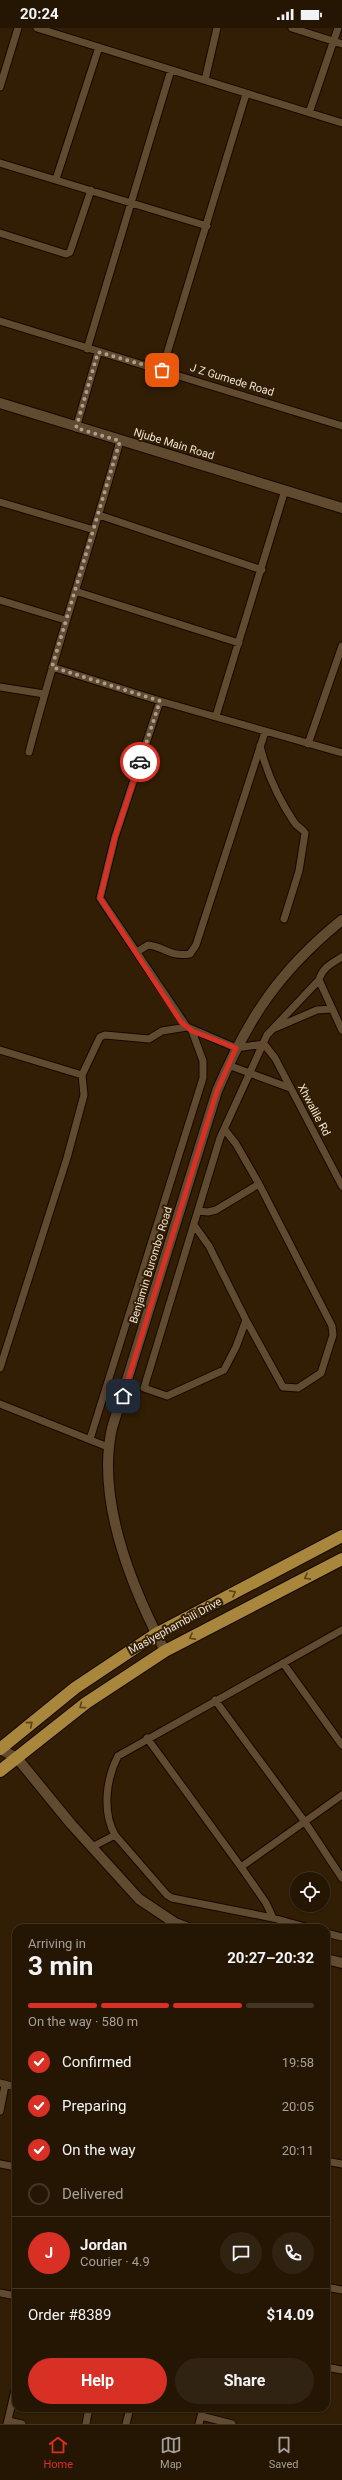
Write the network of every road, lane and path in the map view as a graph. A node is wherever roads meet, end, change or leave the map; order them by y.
1 (18, 28) edge
2 (38, 28) edge
3 (217, 28) edge
4 (292, 28) edge
5 (338, 28) edge
6 (333, 41) junction
7 (342, 44) edge
8 (99, 47) junction
9 (170, 70) junction
10 (205, 80) junction
11 (0, 88) edge
12 (246, 94) junction
13 (309, 113) junction
14 (342, 123) edge
15 (0, 163) edge
16 (56, 179) junction
17 (91, 190) junction
18 (130, 203) junction
19 (207, 226) junction
20 (0, 233) edge
21 (0, 321) edge
22 (87, 349) junction
23 (98, 352) junction
24 (162, 370) junction
25 (0, 403) edge
26 (342, 426) edge
27 (76, 428) junction
28 (120, 441) junction
29 (285, 490) junction
30 (0, 502) edge
31 (342, 508) edge
32 (99, 514) junction
33 (94, 530) junction
34 (262, 570) junction
35 (75, 591) junction
36 (0, 600) edge
37 (65, 620) junction
38 (239, 643) junction
39 (342, 646) edge
40 (52, 667) junction
41 (334, 671) junction
42 (342, 673) edge
43 (0, 687) edge
44 (44, 694) junction
45 (160, 701) junction
46 (216, 716) junction
47 (265, 732) junction
48 (308, 744) junction
49 (260, 746) junction
50 (29, 752) dead end
51 (342, 753) edge
52 (284, 919) dead end
53 (342, 920) edge
54 (137, 952) junction
55 (342, 957) edge
56 (320, 977) junction
57 (331, 1009) junction
58 (190, 1029) junction
59 (272, 1030) junction
60 (342, 1030) edge
61 (264, 1044) junction
62 (236, 1048) junction
63 (0, 1050) edge
64 (228, 1065) junction
65 (250, 1074) junction
66 (82, 1075) junction
67 (290, 1088) junction
68 (225, 1130) junction
69 (259, 1184) junction
70 (342, 1186) edge
71 (198, 1211) junction
72 (194, 1225) junction
73 (246, 1320) junction
74 (0, 1368) edge
75 (0, 1404) edge
76 (90, 1439) junction
77 (108, 1447) junction
78 (342, 1536) edge
79 (342, 1559) edge
80 (342, 1630) edge
81 (156, 1634) junction
82 (165, 1651) junction
83 (283, 1663) junction
84 (215, 1700) junction
85 (147, 1738) junction
86 (341, 1741) edge
87 (0, 1749) edge
88 (17, 1758) junction
89 (0, 1771) edge
90 (342, 1795) edge
91 (305, 1822) junction
92 (115, 1835) junction
93 (92, 1847) junction
94 (241, 1867) junction
95 (342, 1878) edge
96 (273, 1918) junction
97 (180, 1924) edge
98 (295, 1924) edge
99 (330, 1934) edge
100 (342, 1937) edge
101 (330, 1960) edge
102 (342, 1963) edge
103 (3, 2084) edge
104 (0, 2111) edge
105 (330, 2163) edge
106 (0, 2164) edge
107 (342, 2164) edge
108 (12, 2166) edge
109 (330, 2288) edge
110 (342, 2290) edge
111 (0, 2293) edge
112 (12, 2295) edge
113 (330, 2368) edge
114 (342, 2370) edge
115 (12, 2404) edge
116 (88, 2412) edge
117 (129, 2412) edge
118 (202, 2412) edge
119 (201, 2416) junction
120 (8, 2422) edge
121 (22, 2424) edge
122 (86, 2424) edge
123 (126, 2424) edge
124 (199, 2424) edge
125 (232, 2424) edge

1 - 11 street
2 - 8 street
3 - 10 street
4 - 6 street
5 - 6 street
6 - 7 street
6 - 13 street
8 - 9 street
8 - 16 street
9 - 10 street
9 - 18 street
10 - 12 street
12 - 13 street
12 - 19 street
13 - 14 street
15 - 16 street
16 - 17 street
17 - 18 street
17 - 20 street
18 - 19 street
18 - 22 street
19 - 24 street
21 - 22 street, J Z Gumede Road
22 - 23 street, J Z Gumede Road
23 - 24 street, J Z Gumede Road
23 - 27 street
24 - 26 street, J Z Gumede Road
25 - 27 street, Njube Main Road
27 - 28 street, Njube Main Road
28 - 29 street, Njube Main Road
28 - 32 street
29 - 31 street, Njube Main Road
29 - 34 street
30 - 33 street
32 - 33 street
32 - 34 street
33 - 35 street
34 - 38 street
35 - 37 street
35 - 38 street
36 - 37 street
37 - 40 street
38 - 46 street
39 - 41 street
40 - 44 street
40 - 45 street
41 - 42 street
41 - 48 street
43 - 44 street
44 - 50 street
45 - 46 street
45 - 54 street
46 - 47 street
47 - 48 street
47 - 49 street
48 - 51 street
49 - 52 street
49 - 54 street
53 - 62 street, Benjamin Burombo Road
54 - 58 street
55 - 56 street
56 - 57 street
56 - 59 street
57 - 59 street
57 - 60 street
58 - 62 street
58 - 66 street
58 - 76 street
59 - 61 street
61 - 62 street
61 - 65 street
61 - 67 street, Xhwalile Rd
62 - 64 street, Benjamin Burombo Road
63 - 66 street
64 - 65 street
64 - 77 street, Benjamin Burombo Road
65 - 67 street
65 - 68 street
66 - 74 street
67 - 70 street, Xhwalile Rd
68 - 69 street
68 - 71 street
69 - 71 street
69 - 73 street
71 - 72 street
72 - 73 street
72 - 73 street
75 - 76 street
76 - 77 street
77 - 81 street, Benjamin Burombo Road
81 -> 78 main road, Masiyephambili Drive
79 -> 82 main road, Masiyephambili Drive
80 - 83 street
81 - 82 street, Benjamin Burombo Road
87 -> 81 main road, Masiyephambili Drive
82 -> 88 main road, Masiyephambili Drive
83 - 84 street
83 - 86 street
84 - 85 street
84 - 91 street
85 - 92 street
85 - 94 street
87 - 88 street
88 - 89 main road, Masiyephambili Drive
88 - 93 street
90 - 91 street
91 - 94 street
91 - 95 street
92 - 93 street
92 - 96 street
93 - 97 street
94 - 96 street
96 - 98 street
99 - 100 street
101 - 102 street
103 - 104 street
105 - 107 street
106 - 108 street
109 - 110 street
111 - 112 street
113 - 114 street
115 - 120 street
116 - 122 street
117 - 123 street
118 - 119 street
119 - 124 street
119 - 125 street
120 - 121 street

